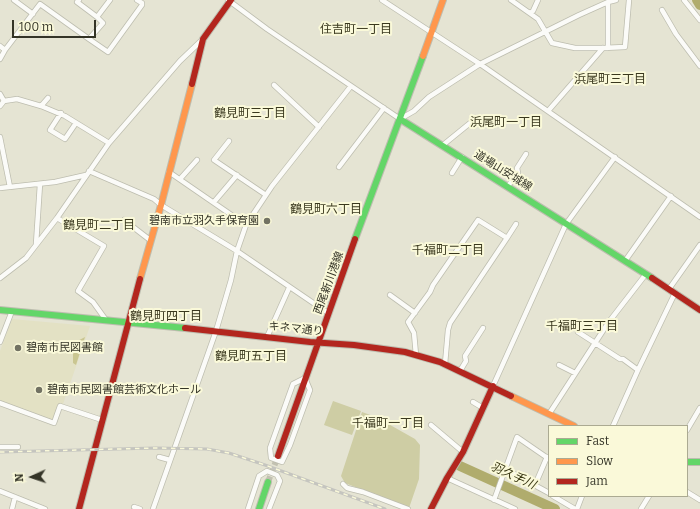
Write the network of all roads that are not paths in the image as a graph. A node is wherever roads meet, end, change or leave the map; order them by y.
1 (14, 0) edge
2 (78, 0) edge
3 (110, 0) edge
4 (137, 0) edge
5 (230, 0) edge
6 (382, 0) edge
7 (443, 0) edge
8 (511, 0) edge
9 (538, 0) edge
10 (629, 0) edge
11 (684, 0) edge
12 (612, 1) edge
13 (662, 10) dead end
14 (530, 13) junction
15 (33, 14) junction
16 (97, 17) junction
17 (700, 20) edge
18 (431, 32) junction
19 (545, 32) junction
20 (89, 39) junction
21 (203, 39) junction
22 (0, 46) edge
23 (606, 48) junction
24 (5, 50) junction
25 (0, 59) edge
26 (480, 64) junction
27 (700, 66) edge
28 (274, 85) dead end
29 (351, 86) junction
30 (0, 94) edge
31 (48, 98) dead end
32 (4, 101) junction
33 (0, 106) edge
34 (41, 106) junction
35 (384, 108) junction
36 (548, 111) junction
37 (61, 113) junction
38 (400, 119) junction
39 (475, 119) dead end
40 (76, 123) junction
41 (319, 127) junction
42 (0, 136) edge
43 (229, 141) dead end
44 (109, 143) junction
45 (443, 146) junction
46 (526, 154) dead end
47 (462, 157) junction
48 (615, 157) junction
49 (198, 160) dead end
50 (339, 167) dead end
51 (169, 172) junction
52 (87, 173) junction
53 (452, 173) dead end
54 (237, 175) junction
55 (180, 179) junction
56 (40, 184) junction
57 (508, 186) junction
58 (10, 187) junction
59 (0, 188) edge
60 (266, 195) junction
61 (671, 196) junction
62 (214, 202) junction
63 (161, 205) junction
64 (700, 216) edge
65 (57, 218) junction
66 (124, 220) dead end
67 (516, 224) dead end
68 (566, 224) junction
69 (246, 225) junction
70 (508, 238) junction
71 (150, 240) junction
72 (36, 244) junction
73 (700, 244) edge
74 (237, 252) junction
75 (625, 261) junction
76 (646, 274) junction
77 (0, 278) edge
78 (289, 288) junction
79 (669, 289) junction
80 (675, 293) junction
81 (390, 295) dead end
82 (0, 310) edge
83 (700, 310) edge
84 (12, 311) junction
85 (415, 312) junction
86 (328, 313) junction
87 (106, 320) junction
88 (129, 322) junction
89 (483, 328) dead end
90 (216, 331) junction
91 (578, 332) dead end
92 (267, 337) junction
93 (0, 342) edge
94 (318, 342) junction
95 (595, 342) junction
96 (416, 355) junction
97 (445, 364) junction
98 (559, 365) dead end
99 (638, 370) junction
100 (460, 371) junction
101 (575, 373) junction
102 (305, 378) junction
103 (493, 386) junction
104 (474, 402) dead end
105 (0, 403) edge
106 (483, 408) junction
107 (700, 408) edge
108 (549, 414) junction
109 (102, 420) junction
110 (431, 425) dead end
111 (572, 425) edge
112 (613, 425) edge
113 (688, 428) edge
114 (0, 447) edge
115 (18, 447) dead end
116 (463, 452) junction
117 (278, 456) tunnel mouth
118 (159, 457) dead end
119 (548, 458) edge
120 (170, 460) junction
121 (688, 462) edge
122 (700, 462) edge
123 (505, 468) junction
124 (447, 478) junction
125 (268, 482) tunnel mouth
126 (343, 484) dead end
127 (535, 485) junction
128 (0, 491) edge
129 (548, 492) edge
130 (688, 493) edge
131 (15, 497) junction
132 (556, 497) edge
133 (582, 497) edge
134 (648, 497) edge
135 (494, 500) junction
136 (700, 500) edge
137 (134, 507) dead end
138 (12, 509) edge
139 (45, 509) edge
140 (79, 509) edge
141 (140, 509) edge
142 (153, 509) edge
143 (248, 509) edge
144 (259, 509) edge
145 (269, 509) edge
146 (408, 509) edge
147 (431, 509) edge
148 (515, 509) edge
149 (576, 509) edge
150 (641, 509) edge

1 - 15 street
2 - 16 street
3 - 16 street
4 - 20 street
5 - 21 street
5 - 29 street
6 - 18 street
7 - 18 street
8 - 14 street
9 - 14 street
10 - 23 street
11 - 17 street
12 - 19 street
12 - 23 street
13 - 27 street
14 - 19 street
15 - 20 street
15 - 24 street
16 - 20 street
18 - 26 street
18 - 38 street
19 - 23 street
19 - 26 street
21 - 44 street
21 - 51 street
22 - 24 street
23 - 36 street
24 - 25 street
26 - 36 street
26 - 38 street
28 - 41 street
29 - 35 street
29 - 41 street
30 - 32 street
31 - 34 street
32 - 33 street
32 - 34 street
34 - 37 street
35 - 38 street
35 - 50 street
36 - 48 street
37 - 40 street
37 - 40 street
38 - 45 street, 道場山安城線
38 - 86 street, 西尾新川港線
39 - 45 street
40 - 44 street
41 - 60 street
42 - 58 street
43 - 54 street
44 - 52 street
45 - 47 street, 道場山安城線
46 - 57 street
47 - 53 street
47 - 57 street, 道場山安城線
48 - 61 street
48 - 68 street
49 - 55 street
51 - 55 street
51 - 63 street
52 - 56 street
52 - 63 street
52 - 65 street
54 - 60 street
54 - 62 street
55 - 62 street
56 - 58 street
56 - 72 street
57 - 68 street, 道場山安城線
58 - 59 street
60 - 69 street
61 - 64 street
61 - 75 street
62 - 69 street
63 - 71 street
63 - 74 street
65 - 72 street
65 - 87 street
66 - 71 street
67 - 70 street
68 - 75 street, 道場山安城線
68 - 103 street
69 - 74 street
70 - 85 street
70 - 97 street
71 - 88 street
72 - 77 street
73 - 79 street
74 - 78 street
74 - 90 street
75 - 76 street, 道場山安城線
76 - 79 street, 道場山安城線
76 - 95 street
78 - 86 street
78 - 92 street
79 - 80 street, 道場山安城線
80 - 83 street, 道場山安城線
80 - 99 street
81 - 85 street
82 - 84 street, キネマ通り
84 - 87 street, キネマ通り
84 - 93 street
85 - 96 street
86 - 94 street, 西尾新川港線
87 - 88 street, キネマ通り
88 - 90 street, キネマ通り
88 - 109 street
89 - 100 street
90 - 92 street, キネマ通り
90 - 120 street
91 - 95 street
92 - 94 street, キネマ通り
94 - 96 street, キネマ通り
94 - 102 street, 西尾新川港線
95 - 99 street
95 - 101 street
96 - 97 street, キネマ通り
97 - 100 street, キネマ通り
98 - 101 street
99 - 112 street
100 - 103 street, キネマ通り
101 - 108 street
102 - 102 street
102 - 117 street, 西尾新川港線
103 - 106 street
103 - 108 street, キネマ通り
104 - 106 street
105 - 109 street
106 - 116 street
107 - 113 street
108 - 111 street, キネマ通り
109 - 140 street
110 - 116 street
114 - 115 street
116 - 124 street
118 - 120 street
119 - 123 street
119 - 127 street
120 - 142 street
121 - 122 street
123 - 127 street
123 - 135 street
124 - 135 street
124 - 147 street
125 - 144 street
126 - 146 street
127 - 129 street
128 - 131 street
130 - 136 street
131 - 138 street
131 - 139 street
132 - 149 street
133 - 149 street
134 - 150 street
135 - 148 street
137 - 141 street
143 - 145 street

